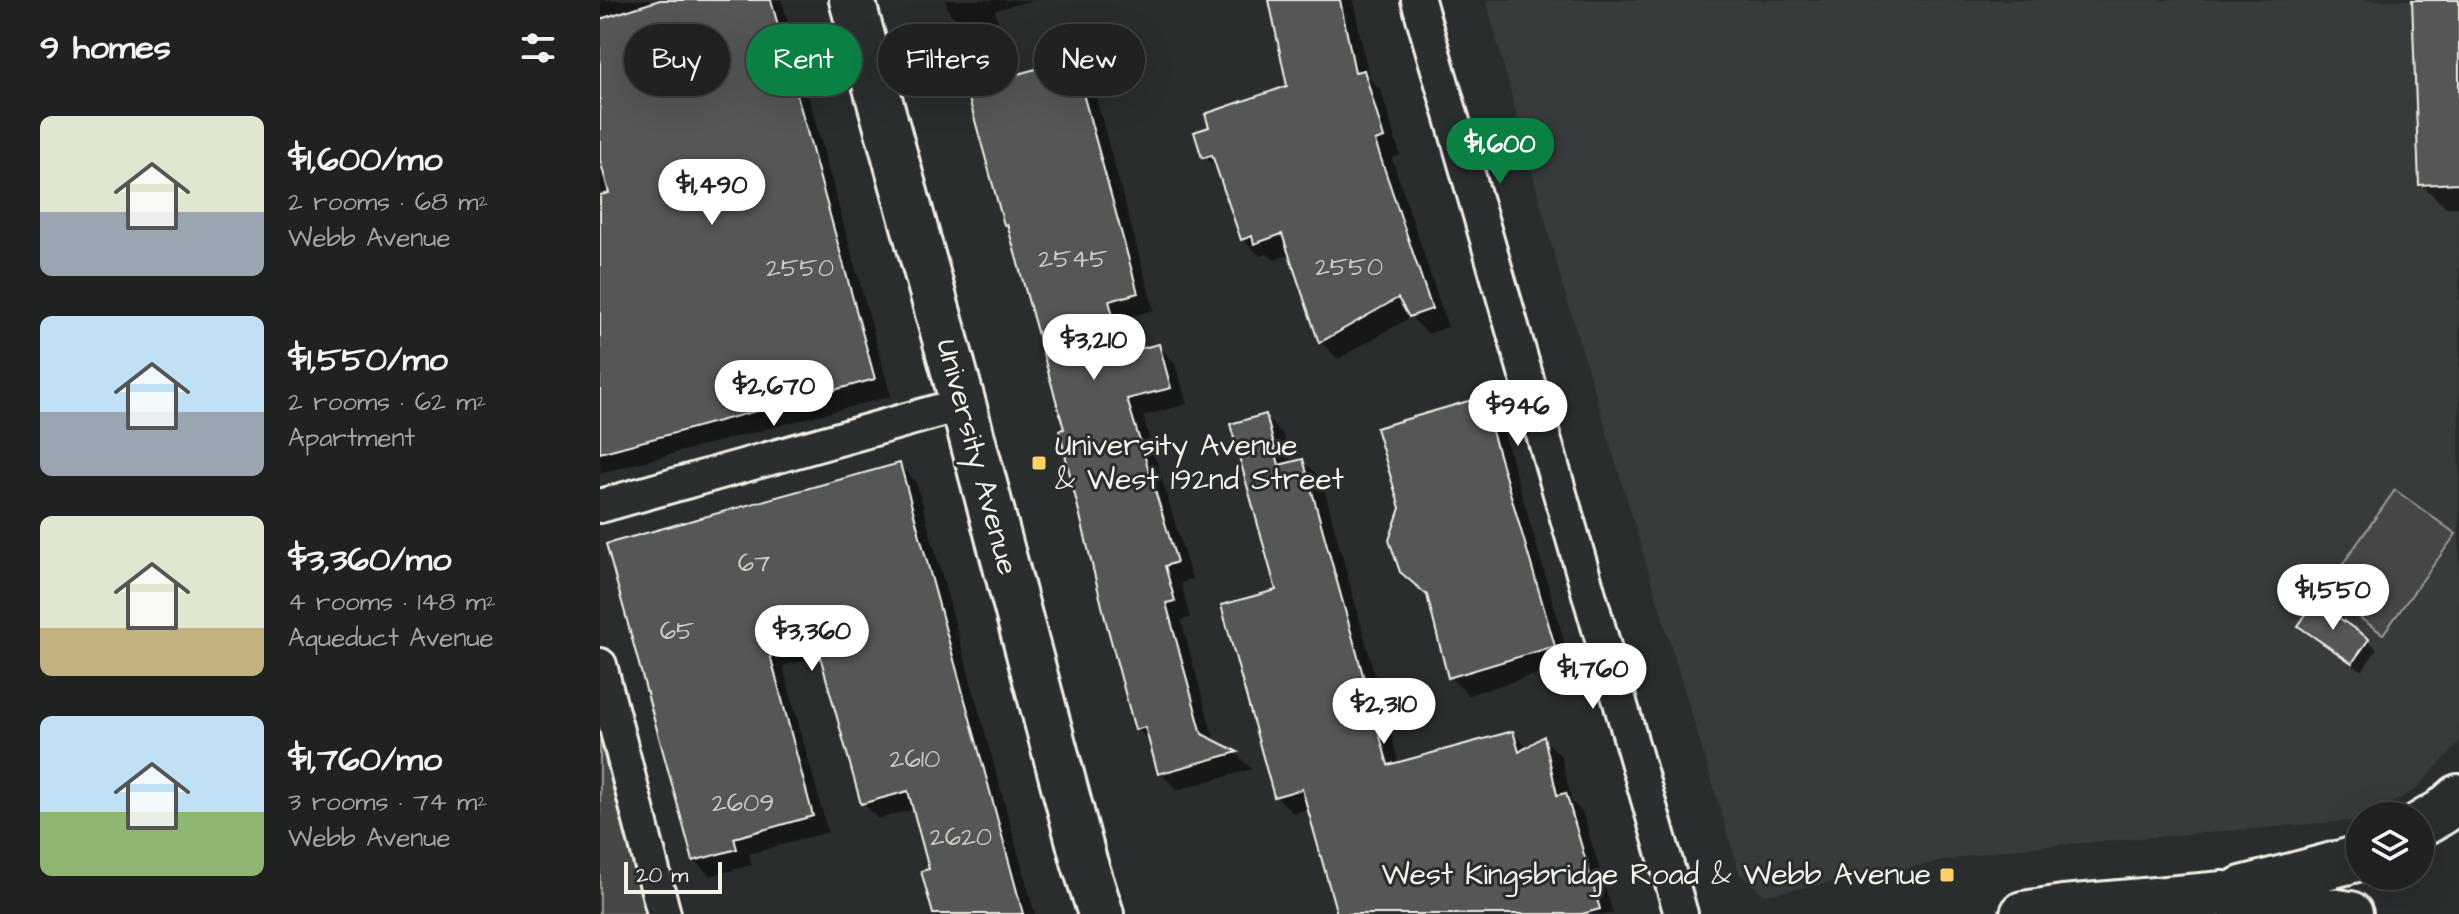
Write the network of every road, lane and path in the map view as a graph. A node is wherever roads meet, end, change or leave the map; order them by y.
1 (852, 0) edge
2 (1418, 0) edge
3 (963, 404) junction
4 (600, 506) edge
5 (600, 665) edge
6 (2459, 797) edge
7 (2434, 817) edge
8 (2346, 862) edge
9 (2224, 894) junction
10 (664, 914) edge
11 (1101, 914) edge
12 (1681, 914) edge
13 (2023, 914) edge
14 (2350, 914) edge

1 - 3 street, University Avenue
2 - 12 street
3 - 4 street
3 - 11 street, University Avenue
5 - 10 street
6 - 7 street
8 - 9 street
9 - 13 street
9 - 14 street

